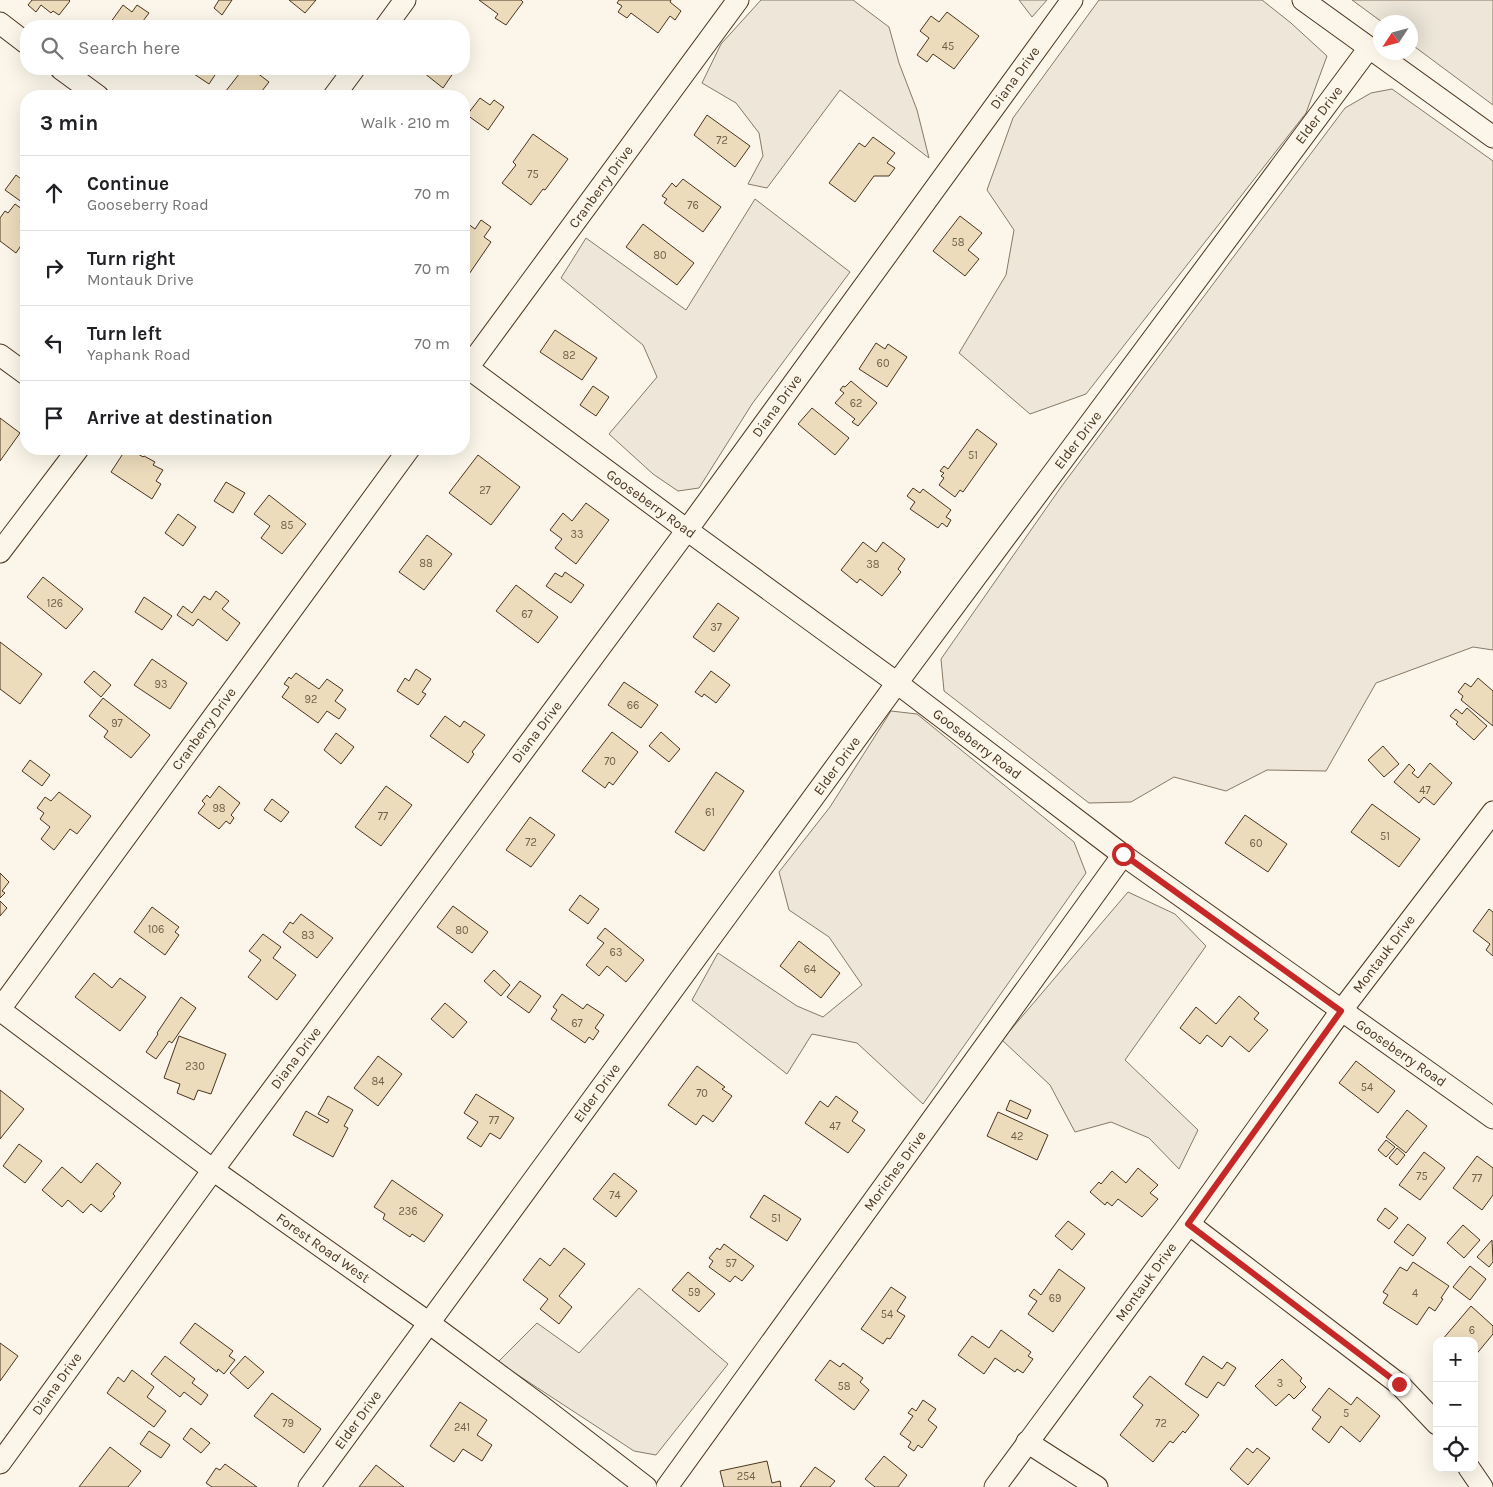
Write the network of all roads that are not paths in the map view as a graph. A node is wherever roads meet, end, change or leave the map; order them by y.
1 (405, 0) edge
2 (738, 0) edge
3 (1072, 0) edge
4 (1303, 0) edge
5 (390, 20) edge
6 (0, 23) edge
7 (20, 38) edge
8 (1369, 48) junction
9 (69, 75) edge
10 (350, 75) edge
11 (90, 90) edge
12 (338, 90) edge
13 (1493, 137) edge
14 (0, 355) edge
15 (470, 362) edge
16 (20, 370) edge
17 (470, 373) edge
18 (73, 455) edge
19 (405, 455) edge
20 (687, 530) junction
21 (0, 552) edge
22 (897, 683) junction
23 (1493, 812) edge
24 (1123, 854) junction
25 (0, 1009) edge
26 (1341, 1011) junction
27 (1493, 1118) edge
28 (213, 1170) junction
29 (1188, 1224) junction
30 (429, 1323) junction
31 (1433, 1420) edge
32 (1027, 1442) junction
33 (0, 1463) edge
34 (1472, 1472) edge
35 (310, 1487) edge
36 (646, 1487) edge
37 (668, 1487) edge
38 (995, 1487) edge
39 (1097, 1487) edge
40 (1482, 1487) edge

1 - 5 street
2 - 15 street, Cranberry Drive
3 - 20 street, Diana Drive
4 - 8 street
6 - 7 street
8 - 13 street
8 - 22 street, Elder Drive
9 - 11 street
10 - 12 street
14 - 16 street
17 - 20 street, Gooseberry Road
18 - 21 street
19 - 25 street, Cranberry Drive
20 - 22 street, Gooseberry Road
20 - 28 street, Diana Drive
22 - 24 street, Gooseberry Road
22 - 30 street, Elder Drive
23 - 26 street, Montauk Drive
24 - 26 street, Gooseberry Road
24 - 37 street, Moriches Drive
25 - 28 street, Forest Road West
26 - 27 street, Gooseberry Road
26 - 29 street, Montauk Drive
28 - 30 street, Forest Road West
28 - 33 street, Diana Drive
29 - 31 street
29 - 32 street, Montauk Drive
30 - 35 street, Elder Drive
30 - 36 street, Forest Road West
32 - 38 street, Montauk Drive
32 - 39 street
34 - 40 street

